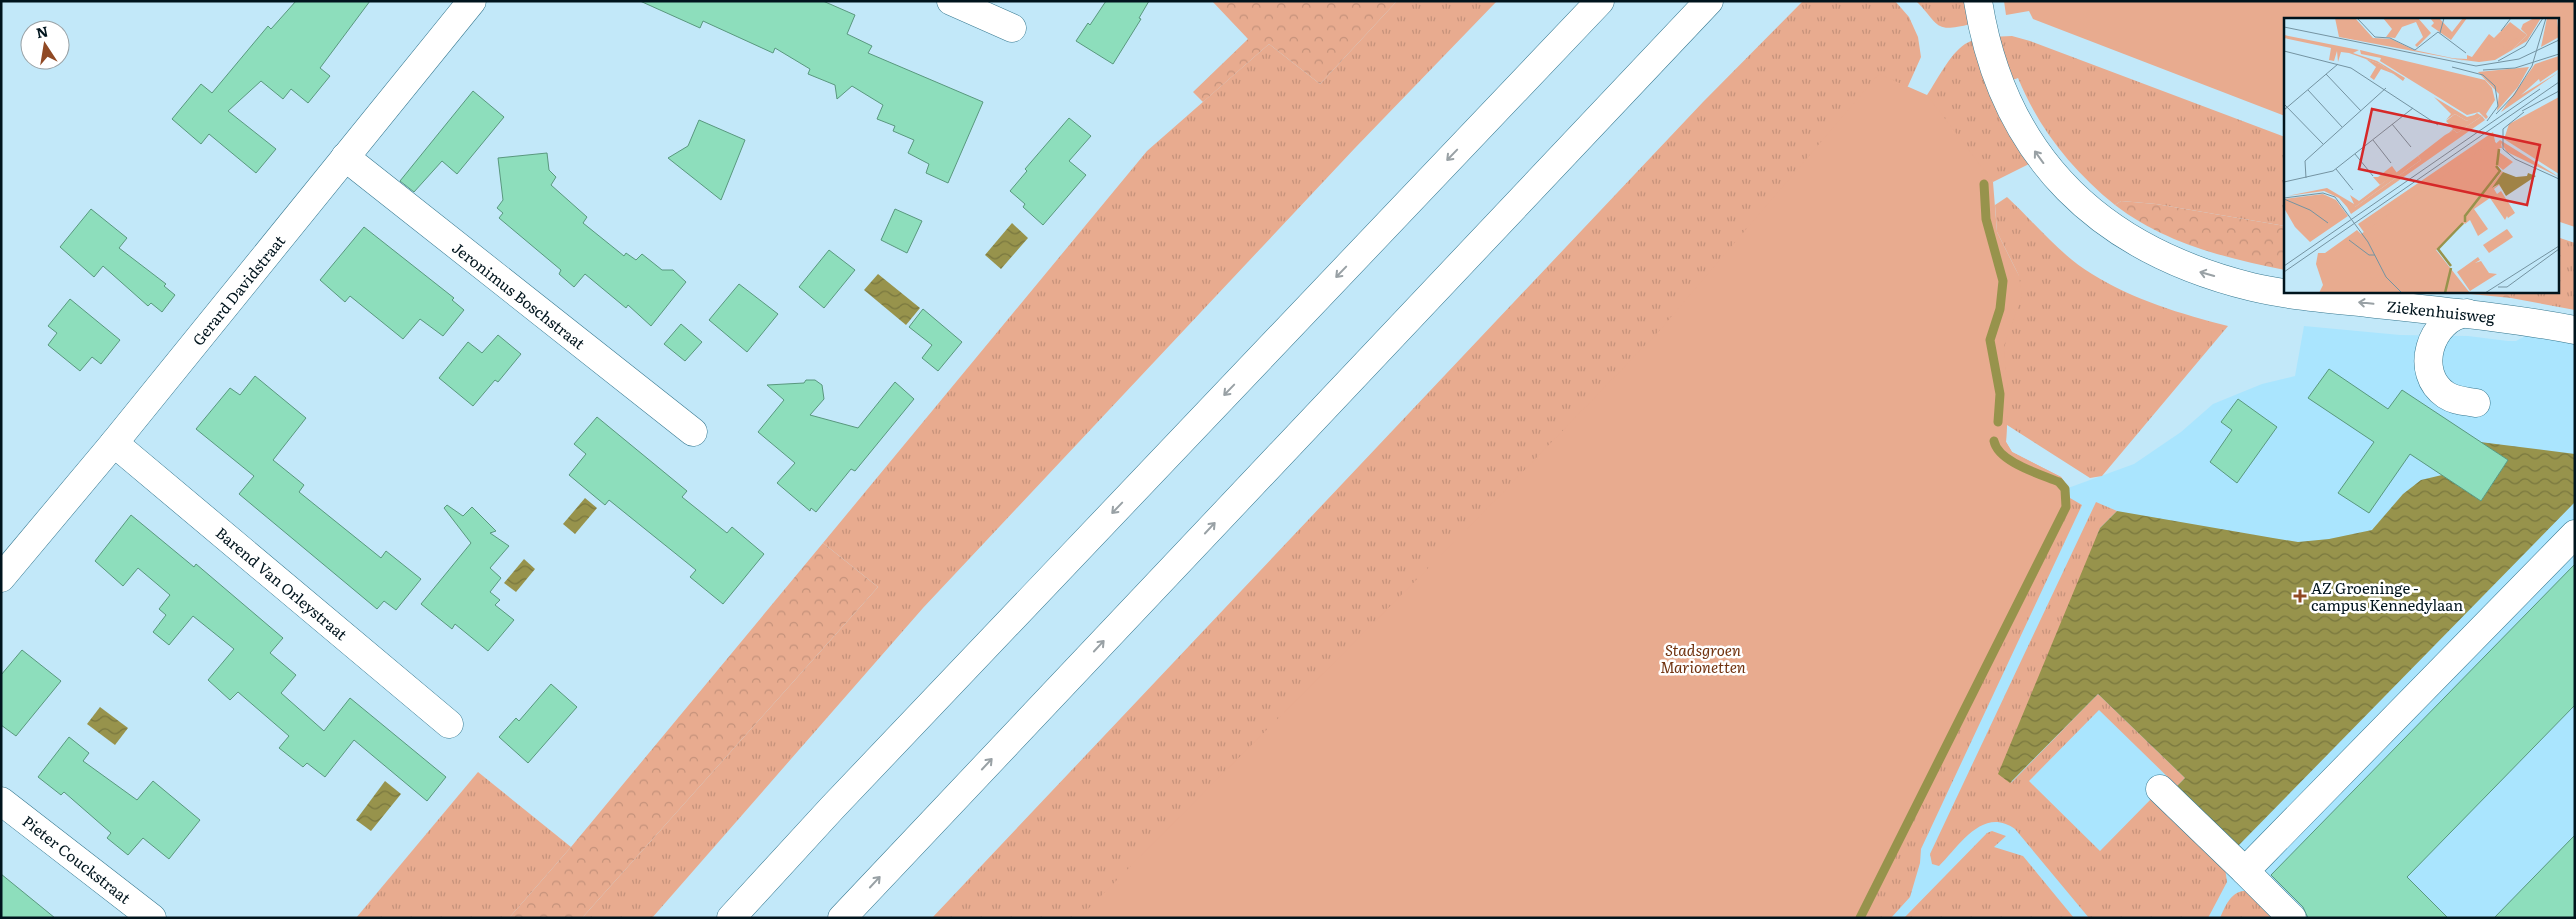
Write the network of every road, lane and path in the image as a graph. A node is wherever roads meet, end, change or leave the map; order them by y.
1 (472, 1) edge
2 (951, 1) edge
3 (1577, 1) edge
4 (1600, 1) edge
5 (1709, 1) edge
6 (1978, 1) edge
7 (1012, 28) dead end
8 (1486, 119) junction
9 (345, 157) junction
10 (2418, 308) junction
11 (2467, 313) junction
12 (2575, 330) edge
13 (2433, 340) junction
14 (2476, 403) dead end
15 (693, 432) dead end
16 (114, 443) junction
17 (2575, 534) edge
18 (1, 578) edge
19 (449, 724) dead end
20 (2160, 789) dead end
21 (1, 801) edge
22 (2245, 871) junction
23 (152, 918) edge
24 (731, 918) edge
25 (842, 918) edge
26 (2292, 918) edge

1 - 9 main road, Gerard Davidstraat
2 - 7 main road
3 - 8 main road
4 - 8 main road
25 -> 5 main road
10 -> 6 main road, Ziekenhuisweg
8 -> 24 main road
9 - 15 main road, Jeronimus Boschstraat
9 - 16 main road, Gerard Davidstraat
10 - 11 main road, Ziekenhuisweg
10 - 13 main road
11 - 12 main road, Ziekenhuisweg
11 - 13 main road
13 - 14 main road
16 - 18 main road, Gerard Davidstraat
16 - 19 main road, Barend Van Orleystraat
17 - 22 main road
20 - 22 main road
21 - 23 main road, Pieter Couckstraat
22 - 26 main road

